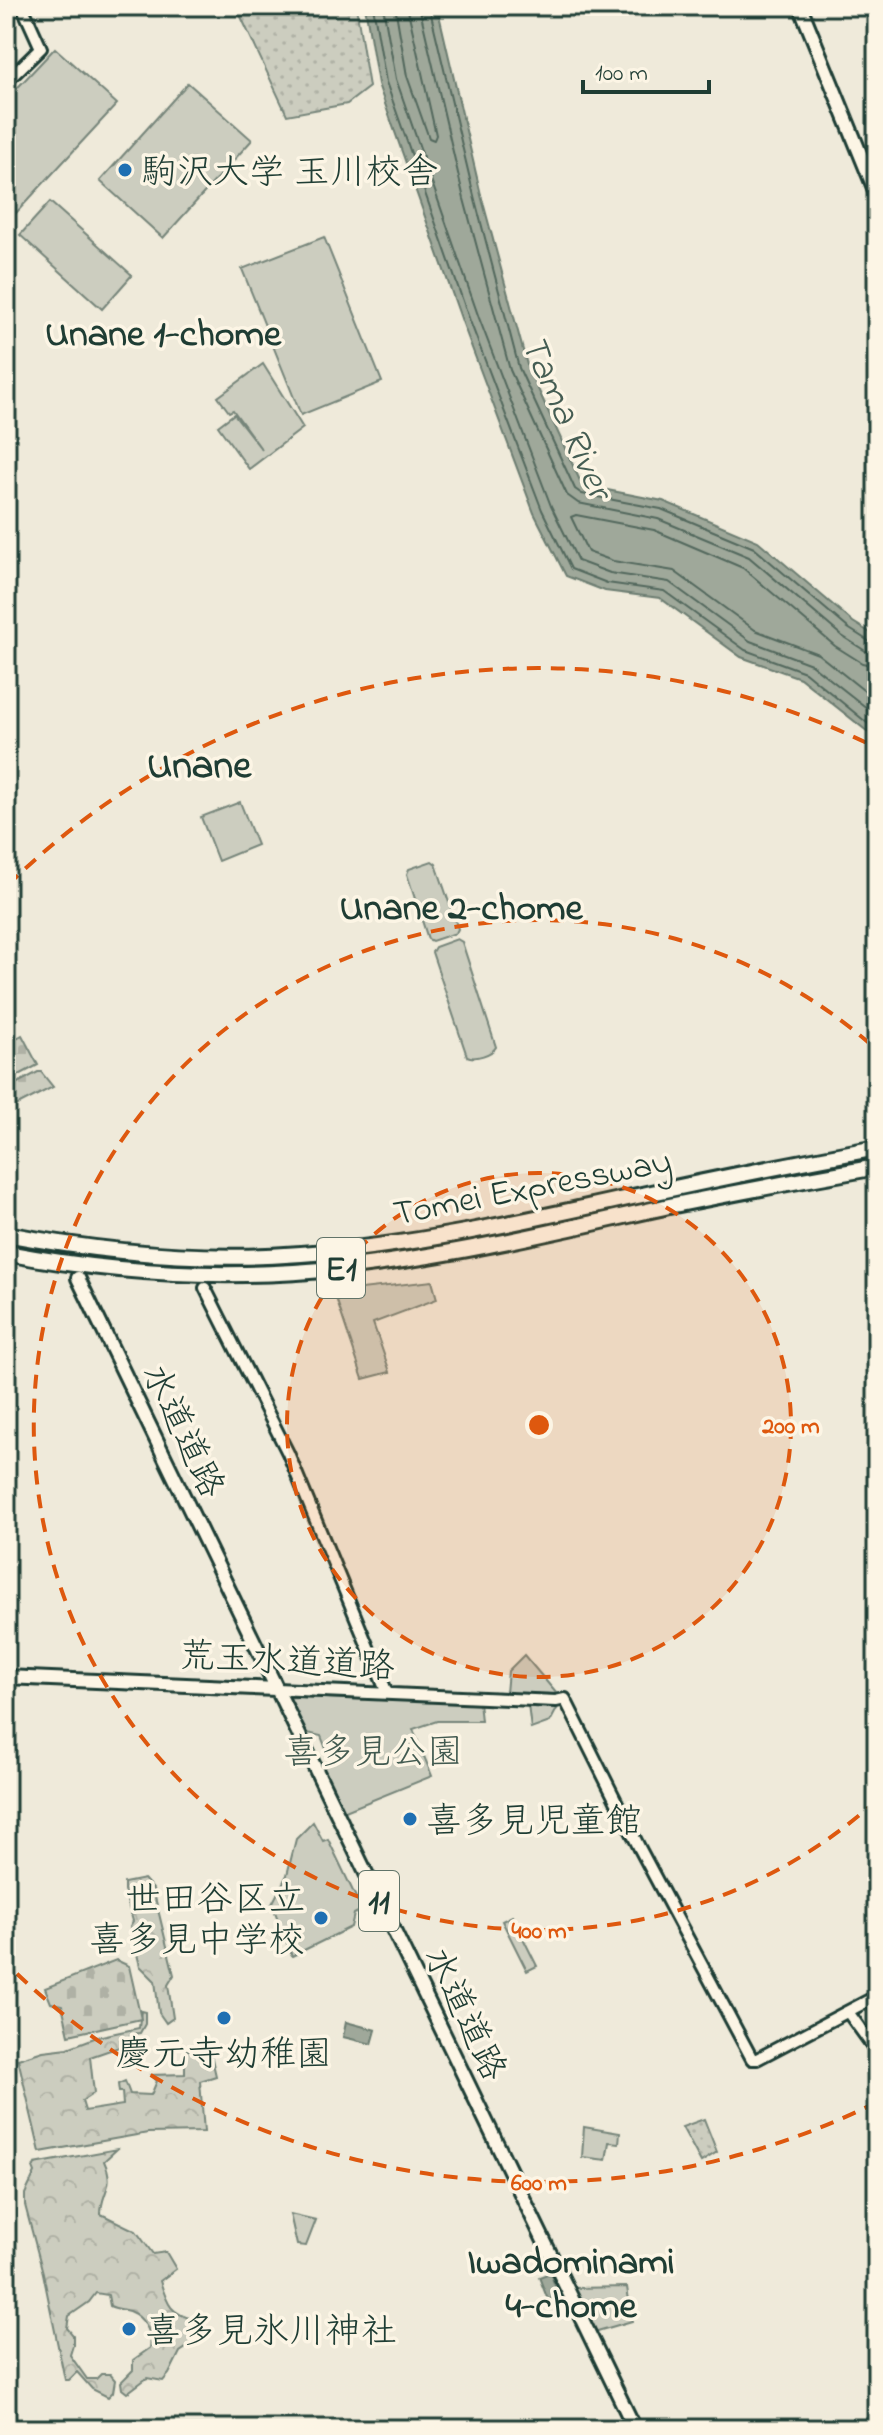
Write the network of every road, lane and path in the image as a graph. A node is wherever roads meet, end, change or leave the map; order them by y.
1 (22, 6) edge
2 (800, 6) edge
3 (6, 82) edge
4 (877, 195) edge
5 (877, 1148) edge
6 (877, 1167) edge
7 (6, 1234) edge
8 (6, 1253) edge
9 (78, 1278) dead end
10 (205, 1288) dead end
11 (6, 1677) edge
12 (276, 1689) junction
13 (387, 1693) junction
14 (877, 1996) edge
15 (848, 2012) junction
16 (877, 2052) edge
17 (635, 2429) edge

1 - 3 street
2 - 4 main road
5 - 7 highway, Tomei Expressway / E1
6 - 8 highway, Tomei Expressway / E1
9 - 12 main road, 水道道路 / 11
10 - 13 street
11 - 12 main road, 荒玉水道道路
12 - 13 street, 荒玉水道道路
12 - 17 main road, 水道道路 / 11
13 - 15 street, 荒玉水道道路
14 - 15 street
15 - 16 street

